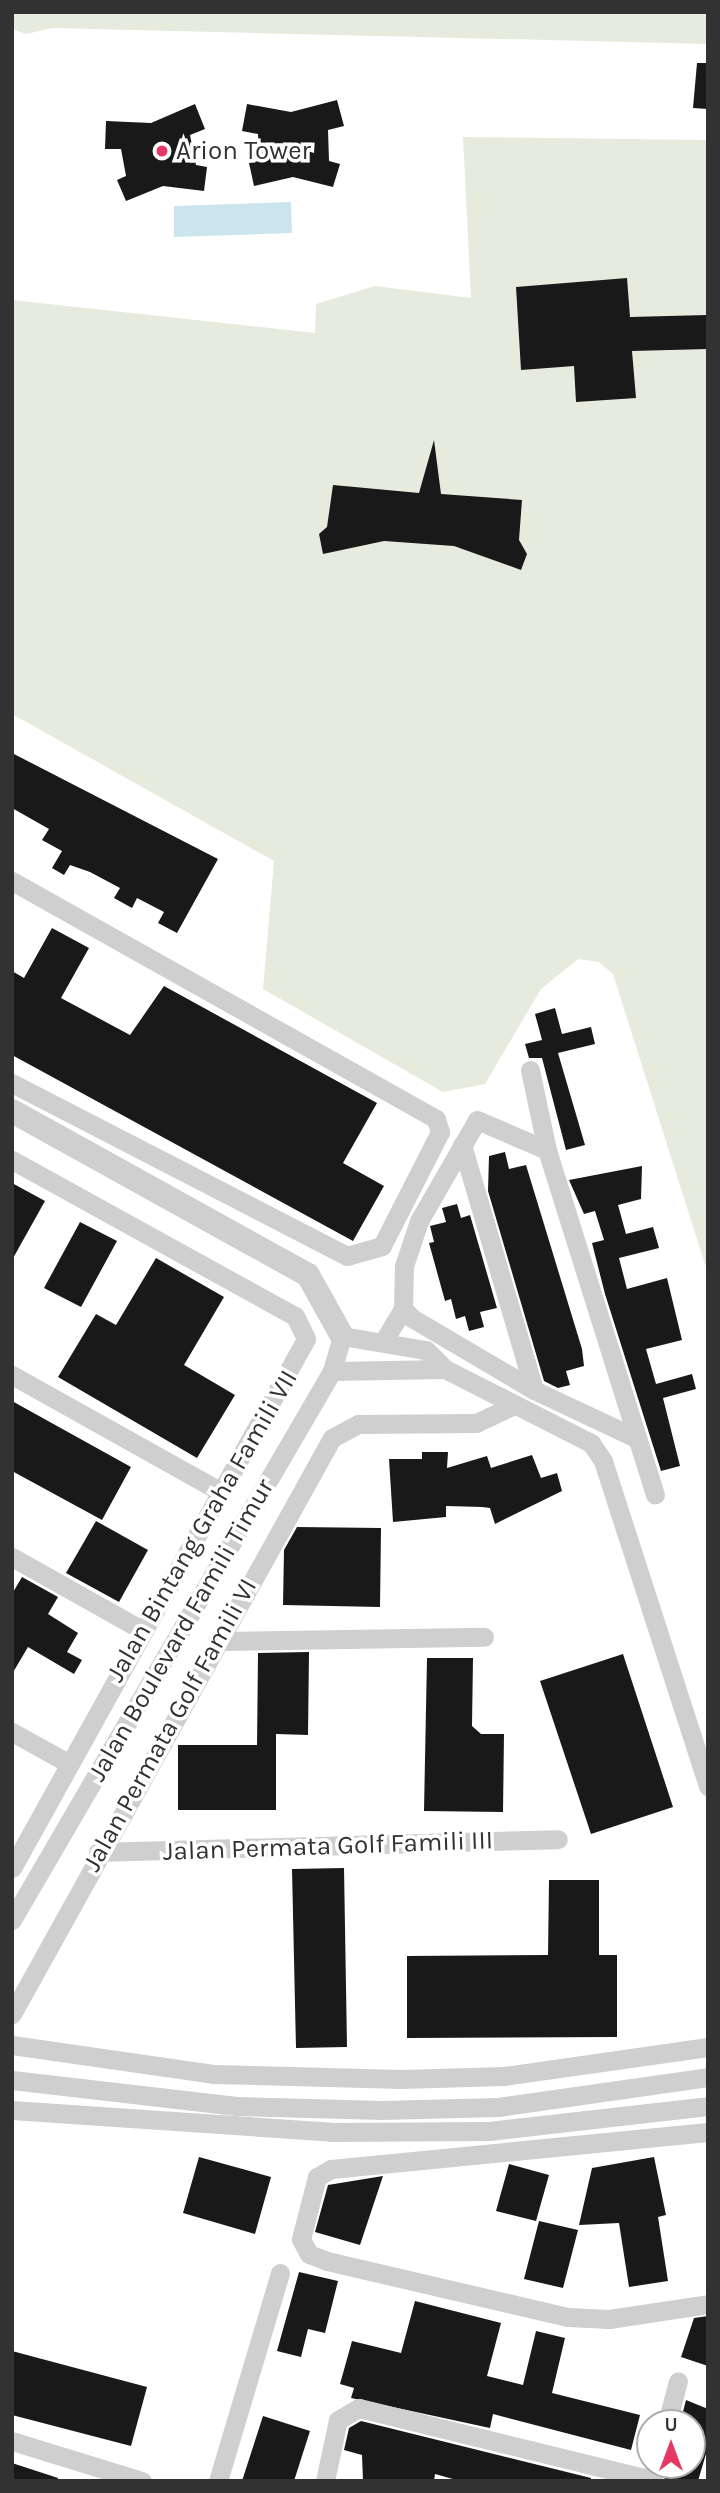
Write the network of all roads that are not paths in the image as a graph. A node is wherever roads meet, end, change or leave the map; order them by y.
1 (12, 881) edge
2 (530, 1070) dead end
3 (12, 1083) edge
4 (12, 1111) edge
5 (462, 1145) junction
6 (547, 1150) junction
7 (12, 1160) edge
8 (403, 1309) junction
9 (342, 1336) junction
10 (383, 1342) junction
11 (445, 1369) junction
12 (332, 1371) junction
13 (12, 1374) edge
14 (534, 1390) junction
15 (514, 1405) junction
16 (634, 1437) junction
17 (221, 1492) junction
18 (655, 1494) dead end
19 (12, 1557) edge
20 (142, 1630) junction
21 (484, 1637) dead end
22 (217, 1641) junction
23 (12, 1732) edge
24 (68, 1763) junction
25 (708, 1787) edge
26 (558, 1839) dead end
27 (98, 1852) junction
28 (12, 1868) edge
29 (12, 1920) edge
30 (12, 2014) edge
31 (15, 2046) edge
32 (708, 2047) edge
33 (708, 2077) edge
34 (12, 2080) edge
35 (708, 2106) edge
36 (12, 2110) edge
37 (708, 2132) edge
38 (280, 2273) dead end
39 (708, 2304) edge
40 (678, 2381) dead end
41 (671, 2409) edge
42 (12, 2441) edge
43 (325, 2480) edge
44 (142, 2481) edge
45 (218, 2481) edge
46 (652, 2481) edge

1 - 3 street
2 - 6 street
4 - 9 street
5 - 6 street
5 - 8 street
5 - 14 street
6 - 16 street
7 - 17 street, Jalan Bintang Graha Famili VII
8 - 10 street
8 - 14 street
9 - 10 street
9 - 12 street, Jalan Boulevard Famili Timur
10 - 11 street
11 - 12 street
11 - 15 street
12 - 29 street, Jalan Boulevard Famili Timur
13 - 17 street
14 - 16 street
15 - 22 street, Jalan Permata Golf Famili VI
15 - 25 street
16 - 18 street
17 - 20 street, Jalan Bintang Graha Famili VII
19 - 20 street
20 - 24 street, Jalan Bintang Graha Famili VII
21 - 22 street
22 - 27 street, Jalan Permata Golf Famili VI
23 - 24 street
24 - 28 street, Jalan Bintang Graha Famili VII
26 - 27 street, Jalan Permata Golf Famili III
27 - 30 street, Jalan Permata Golf Famili VI
31 - 32 street
33 - 34 street
35 - 36 street
37 - 39 street
38 - 45 street
40 - 41 street
42 - 44 street
43 - 46 street

